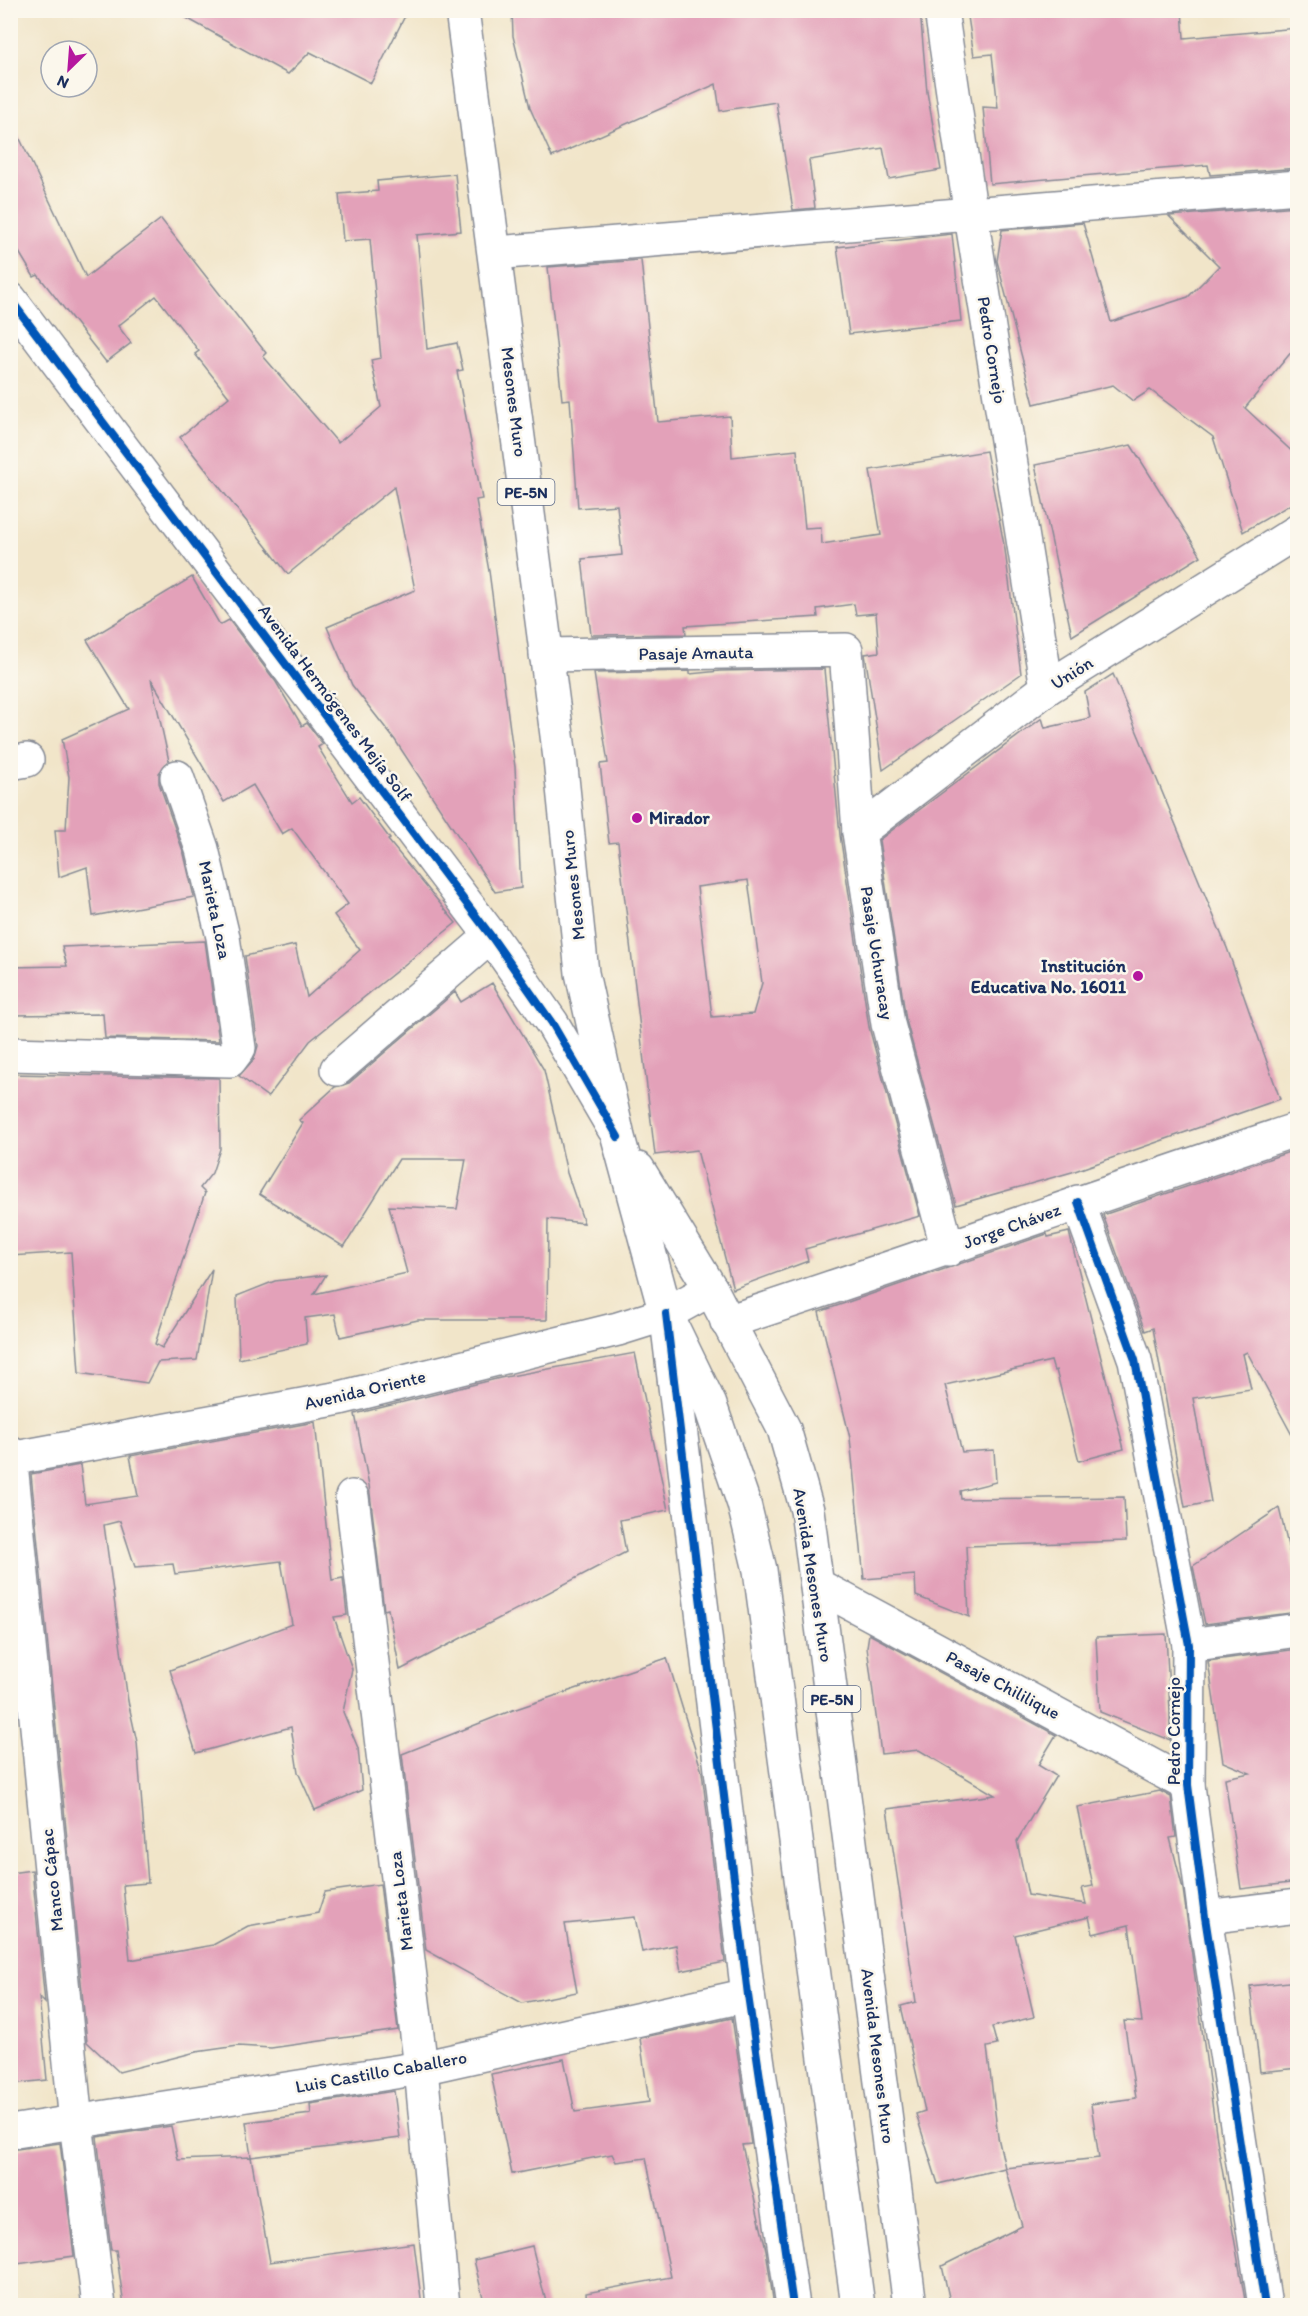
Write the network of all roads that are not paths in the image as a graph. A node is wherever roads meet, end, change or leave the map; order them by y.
1 (462, 10) edge
2 (941, 10) edge
3 (1298, 188) edge
4 (971, 216) junction
5 (495, 253) junction
6 (10, 299) edge
7 (1298, 531) edge
8 (846, 650) joint
9 (546, 655) junction
10 (1047, 688) junction
11 (177, 777) dead end
12 (859, 832) junction
13 (491, 936) junction
14 (10, 1054) edge
15 (337, 1069) dead end
16 (1298, 1130) edge
17 (618, 1137) junction
18 (1078, 1202) junction
19 (948, 1250) junction
20 (711, 1289) junction
21 (666, 1314) junction
22 (727, 1322) junction
23 (11, 1457) edge
24 (352, 1497) dead end
25 (817, 1585) junction
26 (1298, 1630) edge
27 (1189, 1645) junction
28 (1188, 1785) junction
29 (1298, 1906) edge
30 (1205, 1917) junction
31 (748, 1995) junction
32 (421, 2068) junction
33 (76, 2123) junction
34 (10, 2132) edge
35 (99, 2306) edge
36 (443, 2306) edge
37 (793, 2306) edge
38 (858, 2306) edge
39 (910, 2306) edge
40 (1265, 2306) edge

1 - 5 main road, Mesones Muro / PE-5N
2 - 4 main road, Pedro Cornejo
3 - 4 main road
4 - 5 main road
4 - 10 main road, Pedro Cornejo
5 - 9 main road, Mesones Muro / PE-5N
6 - 13 main road, Avenida Hermógenes Mejía Solf
7 - 10 main road, Unión
8 - 9 main road, Pasaje Amauta
8 - 12 main road, Pasaje Uchuracay
9 - 17 main road, Mesones Muro / PE-5N
10 - 12 main road, Unión
11 - 14 main road, Marieta Loza
12 - 19 main road, Pasaje Uchuracay
13 - 15 main road
13 - 17 main road, Avenida Hermógenes Mejía Solf
16 - 18 main road, Jorge Chávez
17 - 20 main road, Avenida Mesones Muro / PE-5N
17 - 21 main road, PE-5N
18 - 19 main road, Jorge Chávez
18 - 27 main road, Pedro Cornejo
19 - 22 main road, Jorge Chávez
20 - 21 main road, Avenida Oriente
20 - 22 main road, Avenida Mesones Muro / PE-5N
21 - 23 main road, Avenida Oriente
21 - 31 main road
21 - 38 main road, PE-5N
22 - 25 main road, Avenida Mesones Muro / PE-5N
23 - 33 main road, Manco Cápac
24 - 32 main road, Marieta Loza
25 - 28 main road, Pasaje Chililique
25 - 39 main road, Avenida Mesones Muro / PE-5N
26 - 27 main road
27 - 28 main road, Pedro Cornejo
28 - 30 main road, Pedro Cornejo
29 - 30 main road
30 - 40 main road, Pedro Cornejo
31 - 32 main road, Luis Castillo Caballero
31 - 37 main road
32 - 33 main road, Luis Castillo Caballero
32 - 36 main road, Marieta Loza
33 - 34 main road, Luis Castillo Caballero
33 - 35 main road, Manco Cápac

